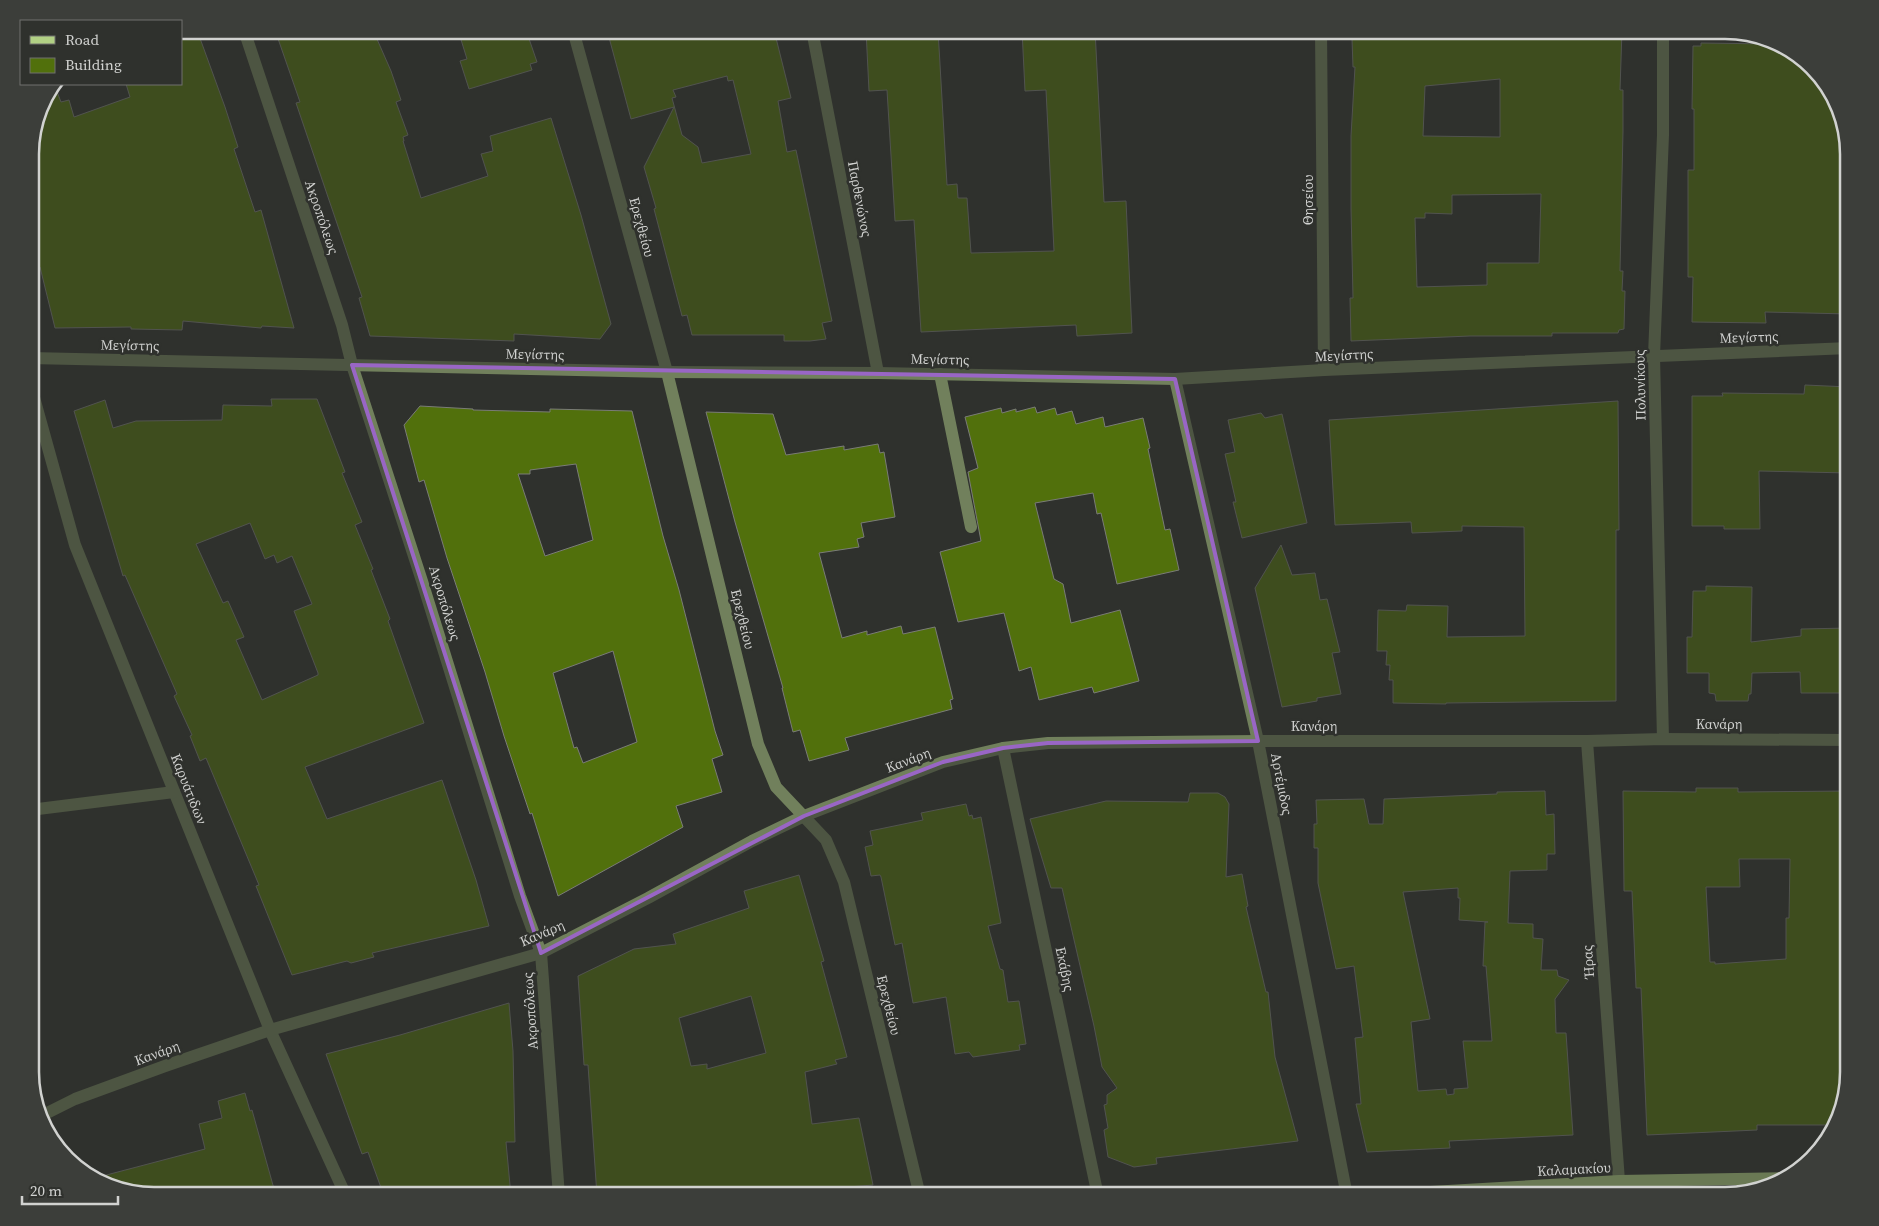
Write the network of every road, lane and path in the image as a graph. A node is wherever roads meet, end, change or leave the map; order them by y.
1 (247, 39) edge
2 (575, 39) edge
3 (814, 39) edge
4 (1321, 39) edge
5 (1663, 39) edge
6 (1840, 348) edge
7 (1654, 356) junction
8 (39, 358) edge
9 (352, 365) junction
10 (1324, 370) junction
11 (667, 372) junction
12 (878, 373) junction
13 (940, 374) junction
14 (1175, 380) junction
15 (39, 415) edge
16 (971, 527) dead end
17 (1663, 739) junction
18 (1258, 740) junction
19 (1840, 740) edge
20 (1587, 741) junction
21 (1003, 748) junction
22 (174, 792) junction
23 (39, 809) edge
24 (804, 816) junction
25 (541, 953) junction
26 (270, 1030) junction
27 (46, 1114) edge
28 (1770, 1178) edge
29 (1619, 1181) junction
30 (342, 1187) edge
31 (558, 1187) edge
32 (918, 1187) edge
33 (1096, 1187) edge
34 (1345, 1187) edge
35 (1516, 1187) edge

1 - 9 street, Ακροπόλεως
2 - 11 street, Ερεχθείου
3 - 12 street, Παρθενώνος
4 - 10 street, Θησείου
5 - 7 street, Πολυνίκους
6 - 7 street, Μεγίστης
7 - 10 street, Μεγίστης
7 - 17 street, Πολυνίκους
8 - 9 street, Μεγίστης
9 - 11 street, Μεγίστης
9 - 25 street, Ακροπόλεως
10 - 14 street, Μεγίστης
11 - 12 street, Μεγίστης
11 - 24 street, Ερεχθείου
12 - 13 street, Μεγίστης
13 - 14 street, Μεγίστης
13 - 16 street
14 - 18 street, Αρτέμιδος
15 - 22 street, Καρυάτιδων
17 - 19 street, Κανάρη
17 - 20 street, Κανάρη
18 - 20 street, Κανάρη
18 - 21 street, Κανάρη
18 - 34 street, Αρτέμιδος
20 - 29 street, Ήρας
21 - 24 street, Κανάρη
21 - 33 street, Εκάβης
22 - 23 street
22 - 26 street, Καρυάτιδων
24 - 25 street, Κανάρη
24 - 32 street, Ερεχθείου
25 - 26 street, Κανάρη
25 - 31 street, Ακροπόλεως
26 - 27 street, Κανάρη
26 - 30 street, Καρυάτιδων
28 - 29 main road, Καλαμακίου
29 - 35 main road, Καλαμακίου

